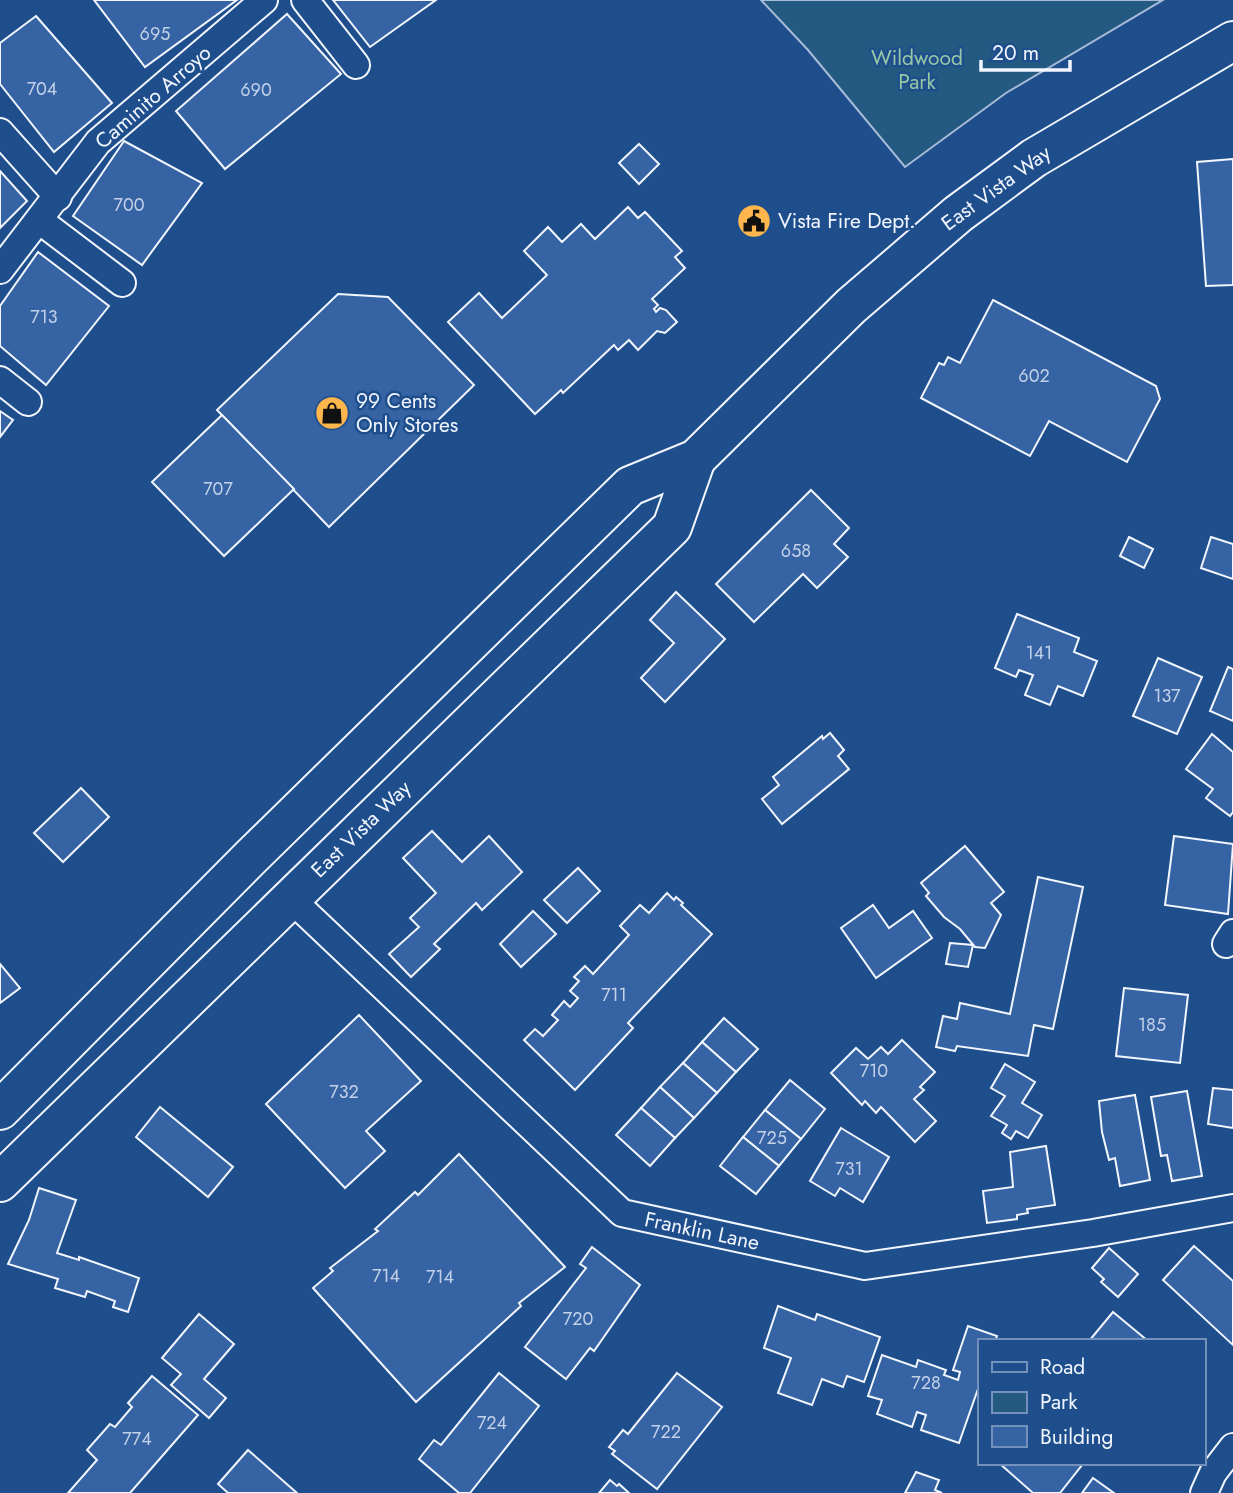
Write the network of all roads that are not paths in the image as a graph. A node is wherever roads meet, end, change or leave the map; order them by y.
1 (264, 0) edge
2 (305, 0) edge
3 (1233, 41) edge
4 (356, 65) dead end
5 (0, 132) edge
6 (58, 197) junction
7 (39, 220) junction
8 (0, 270) edge
9 (122, 283) dead end
10 (0, 380) edge
11 (28, 402) dead end
12 (696, 459) junction
13 (251, 857) junction
14 (290, 898) junction
15 (146, 1039) junction
16 (0, 1110) edge
17 (0, 1182) edge
18 (1233, 1208) edge
19 (1233, 1447) edge
20 (1204, 1493) edge

1 - 6 street, Caminito Arroyo
2 - 4 street
3 - 12 main road, East Vista Way
5 - 6 street
6 - 7 street, Caminito Arroyo
7 - 8 street, Caminito Arroyo
7 - 9 street
10 - 11 street
12 - 13 main road, East Vista Way
12 - 14 main road, East Vista Way
13 - 15 main road
13 - 16 main road, East Vista Way
14 - 15 main road, East Vista Way
14 - 18 street, Franklin Lane
15 - 17 main road, East Vista Way
19 - 20 street

